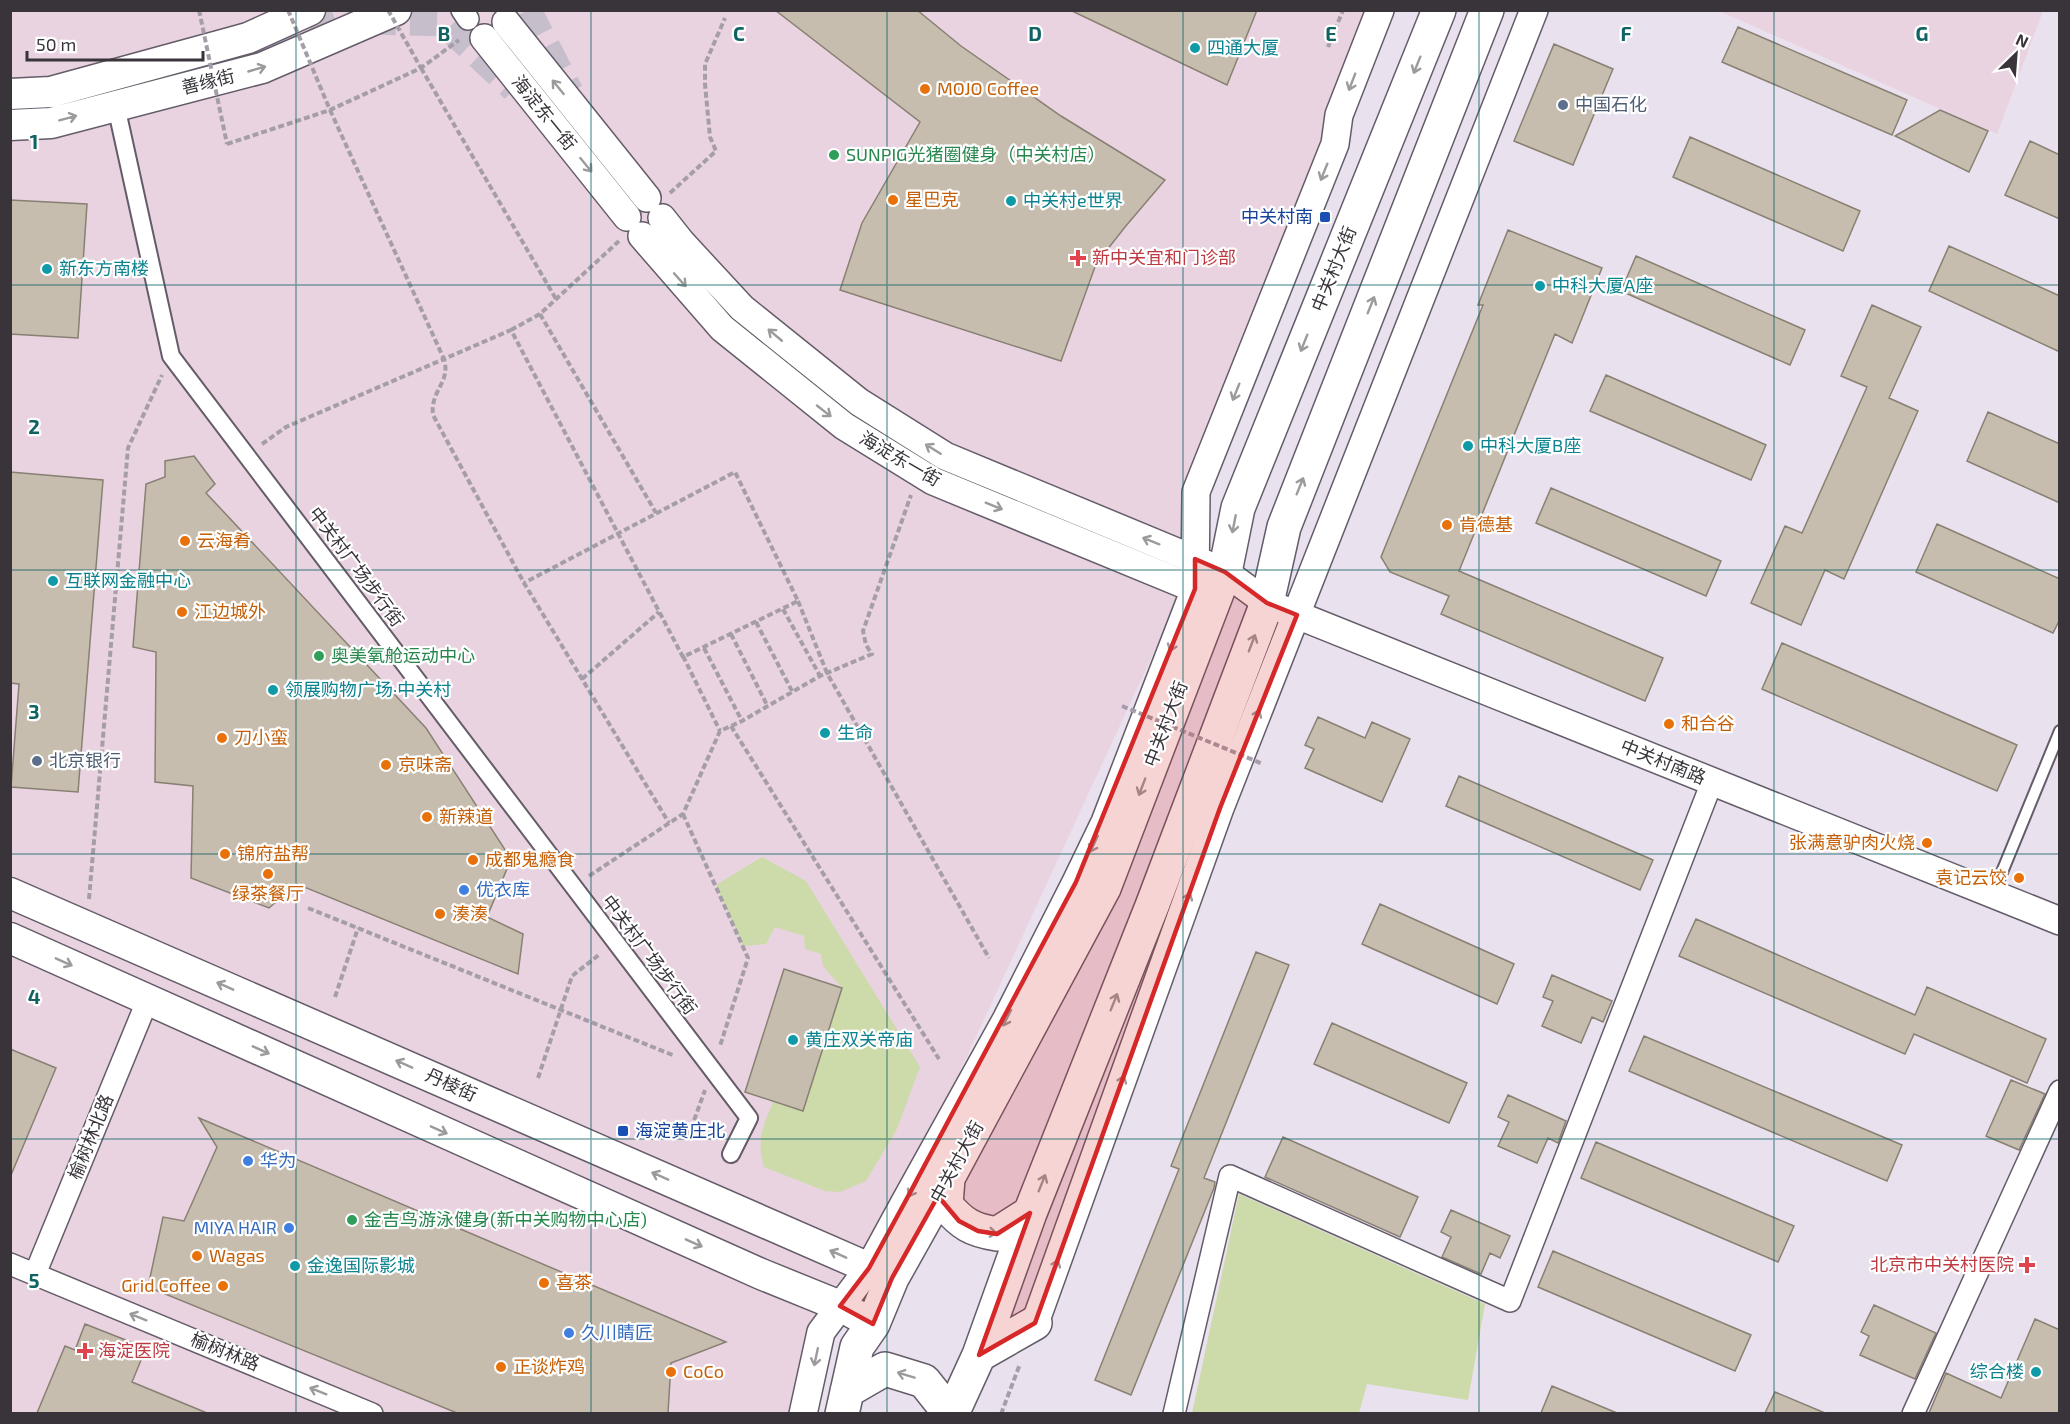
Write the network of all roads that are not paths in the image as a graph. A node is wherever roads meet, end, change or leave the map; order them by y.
1 (310, 10) edge
2 (396, 10) tunnel mouth
3 (1380, 10) edge
4 (1439, 10) edge
5 (1487, 10) edge
6 (1534, 10) edge
7 (506, 22) dead end
8 (470, 25) edge
9 (10, 94) edge
10 (116, 106) junction
11 (10, 125) edge
12 (1195, 559) junction
13 (1211, 586) junction
14 (1282, 609) junction
15 (2060, 731) edge
16 (1712, 782) junction
17 (10, 892) edge
18 (1993, 894) junction
19 (2060, 921) edge
20 (10, 938) edge
21 (148, 999) junction
22 (2060, 1091) edge
23 (731, 1154) dead end
24 (948, 1178) junction
25 (1030, 1213) junction
26 (10, 1264) edge
27 (880, 1273) junction
28 (35, 1274) junction
29 (840, 1306) junction
30 (1035, 1323) joint
31 (873, 1324) junction
32 (979, 1355) junction
33 (845, 1402) edge
34 (372, 1413) edge
35 (803, 1413) edge
36 (946, 1413) edge
37 (952, 1413) edge
38 (1174, 1413) edge
39 (1912, 1413) edge

1 - 9 main road, 善缘街
10 -> 2 main road, 善缘街
3 -> 12 street
4 -> 13 main road, 中关村大街
14 -> 5 main road
6 - 14 street
12 -> 7 street, 海淀东一街
8 -> 13 street, 海淀东一街
11 -> 10 main road, 善缘街
10 - 23 street, 中关村广场步行街
12 - 13 street, 海淀东一街
13 - 14 street, 中关村南路
13 -> 24 main road, 中关村大街
13 -> 27 street, 中关村大街
14 - 16 street, 中关村南路
25 -> 14 main road
30 -> 14 street
15 - 18 lane
16 - 18 street, 中关村南路
16 - 38 street
27 -> 17 main road, 丹棱街
18 - 19 street, 中关村南路
20 -> 21 main road
21 - 28 street, 榆树林北路
21 -> 29 main road
22 - 39 street
24 -> 25 main road
24 - 27 main road, 中关村大街
25 - 32 main road
26 - 28 street, 榆树林路
27 - 29 street, 中关村大街
27 - 31 main road, 中关村大街
34 -> 28 street, 榆树林路
29 - 31 main road
29 -> 35 street, 中关村大街
30 - 32 main road
31 - 33 main road, 中关村大街
32 - 37 main road
36 -> 33 main road

